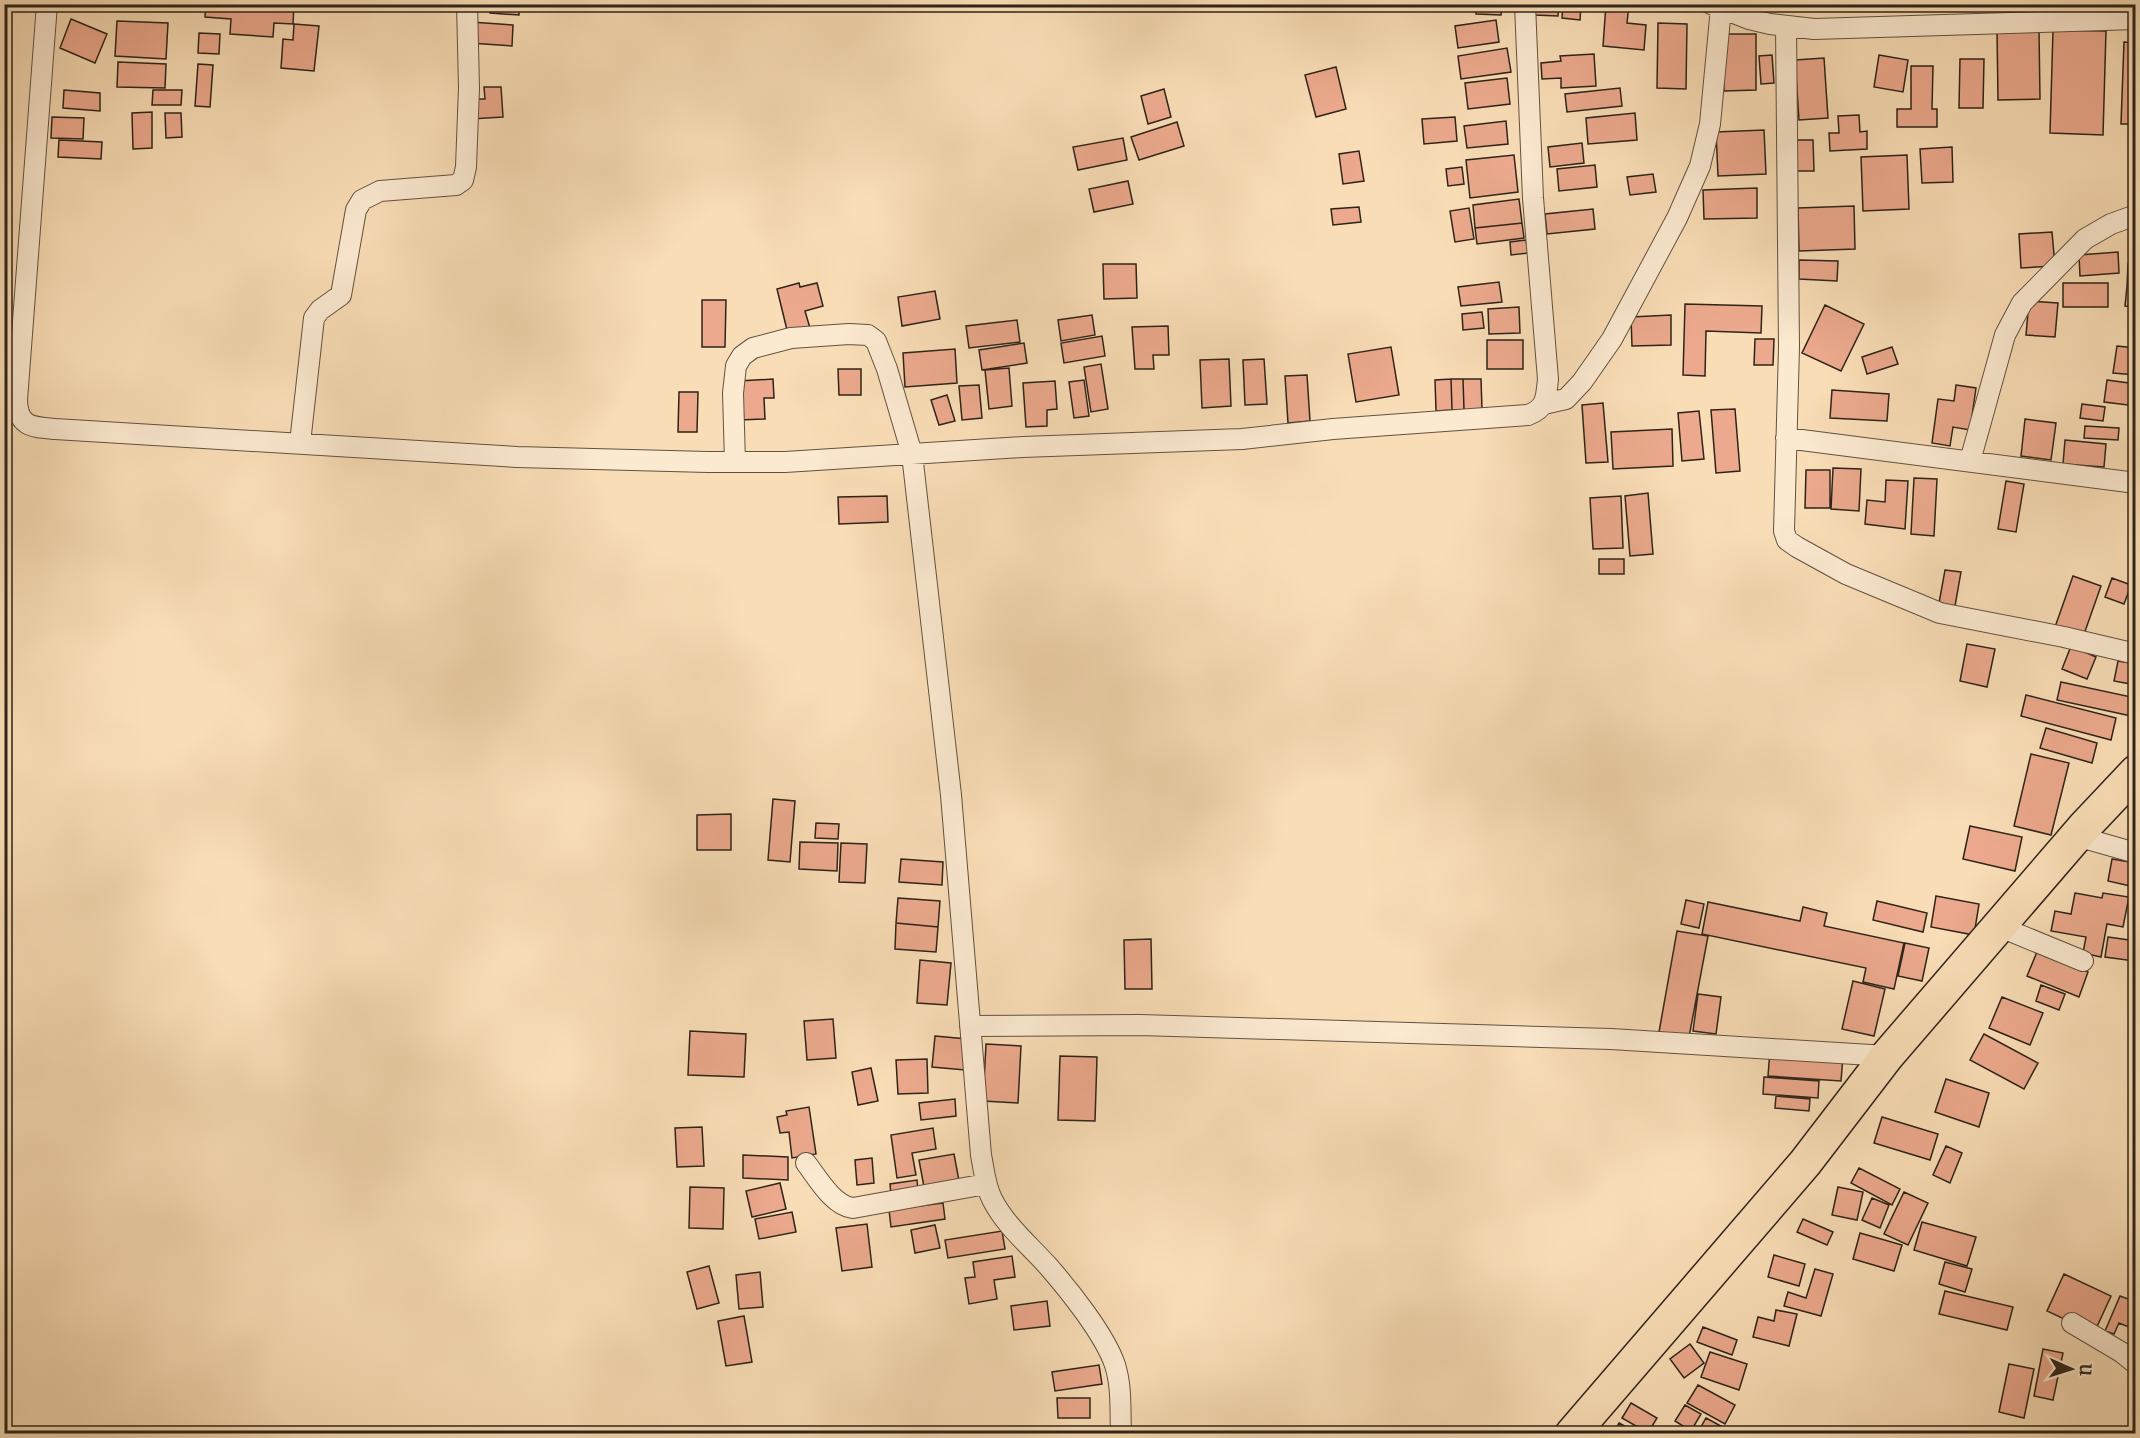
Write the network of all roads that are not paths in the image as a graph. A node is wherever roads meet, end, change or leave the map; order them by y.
1 (47, 4) edge
2 (467, 4) edge
3 (1525, 4) edge
4 (1716, 6) edge
5 (2136, 19) edge
6 (1786, 26) junction
7 (2136, 215) edge
8 (1544, 404) junction
9 (1786, 438) junction
10 (300, 443) junction
11 (912, 454) junction
12 (1970, 461) junction
13 (735, 462) junction
14 (2136, 483) edge
15 (2136, 654) edge
16 (2136, 772) edge
17 (2076, 836) junction
18 (2136, 853) edge
19 (1998, 926) junction
20 (2083, 962) dead end
21 (970, 1026) junction
22 (1887, 1056) junction
23 (806, 1163) dead end
24 (986, 1184) junction
25 (2072, 1323) dead end
26 (2136, 1364) edge
27 (1121, 1434) edge
28 (1572, 1434) edge

1 - 10 street
2 - 10 street
3 - 8 street
4 - 6 street
4 - 8 street
5 - 6 street
6 - 9 street
7 - 12 street
8 - 11 street
9 - 12 street
9 - 15 street
10 - 13 street
11 - 13 street
11 - 13 street
11 - 21 street
12 - 14 street
16 - 17 highway
17 - 18 street
17 - 19 highway
19 - 20 street
19 - 22 highway
21 - 22 street
21 - 24 street
22 - 28 highway
23 - 24 street
24 - 27 street
25 - 26 street

